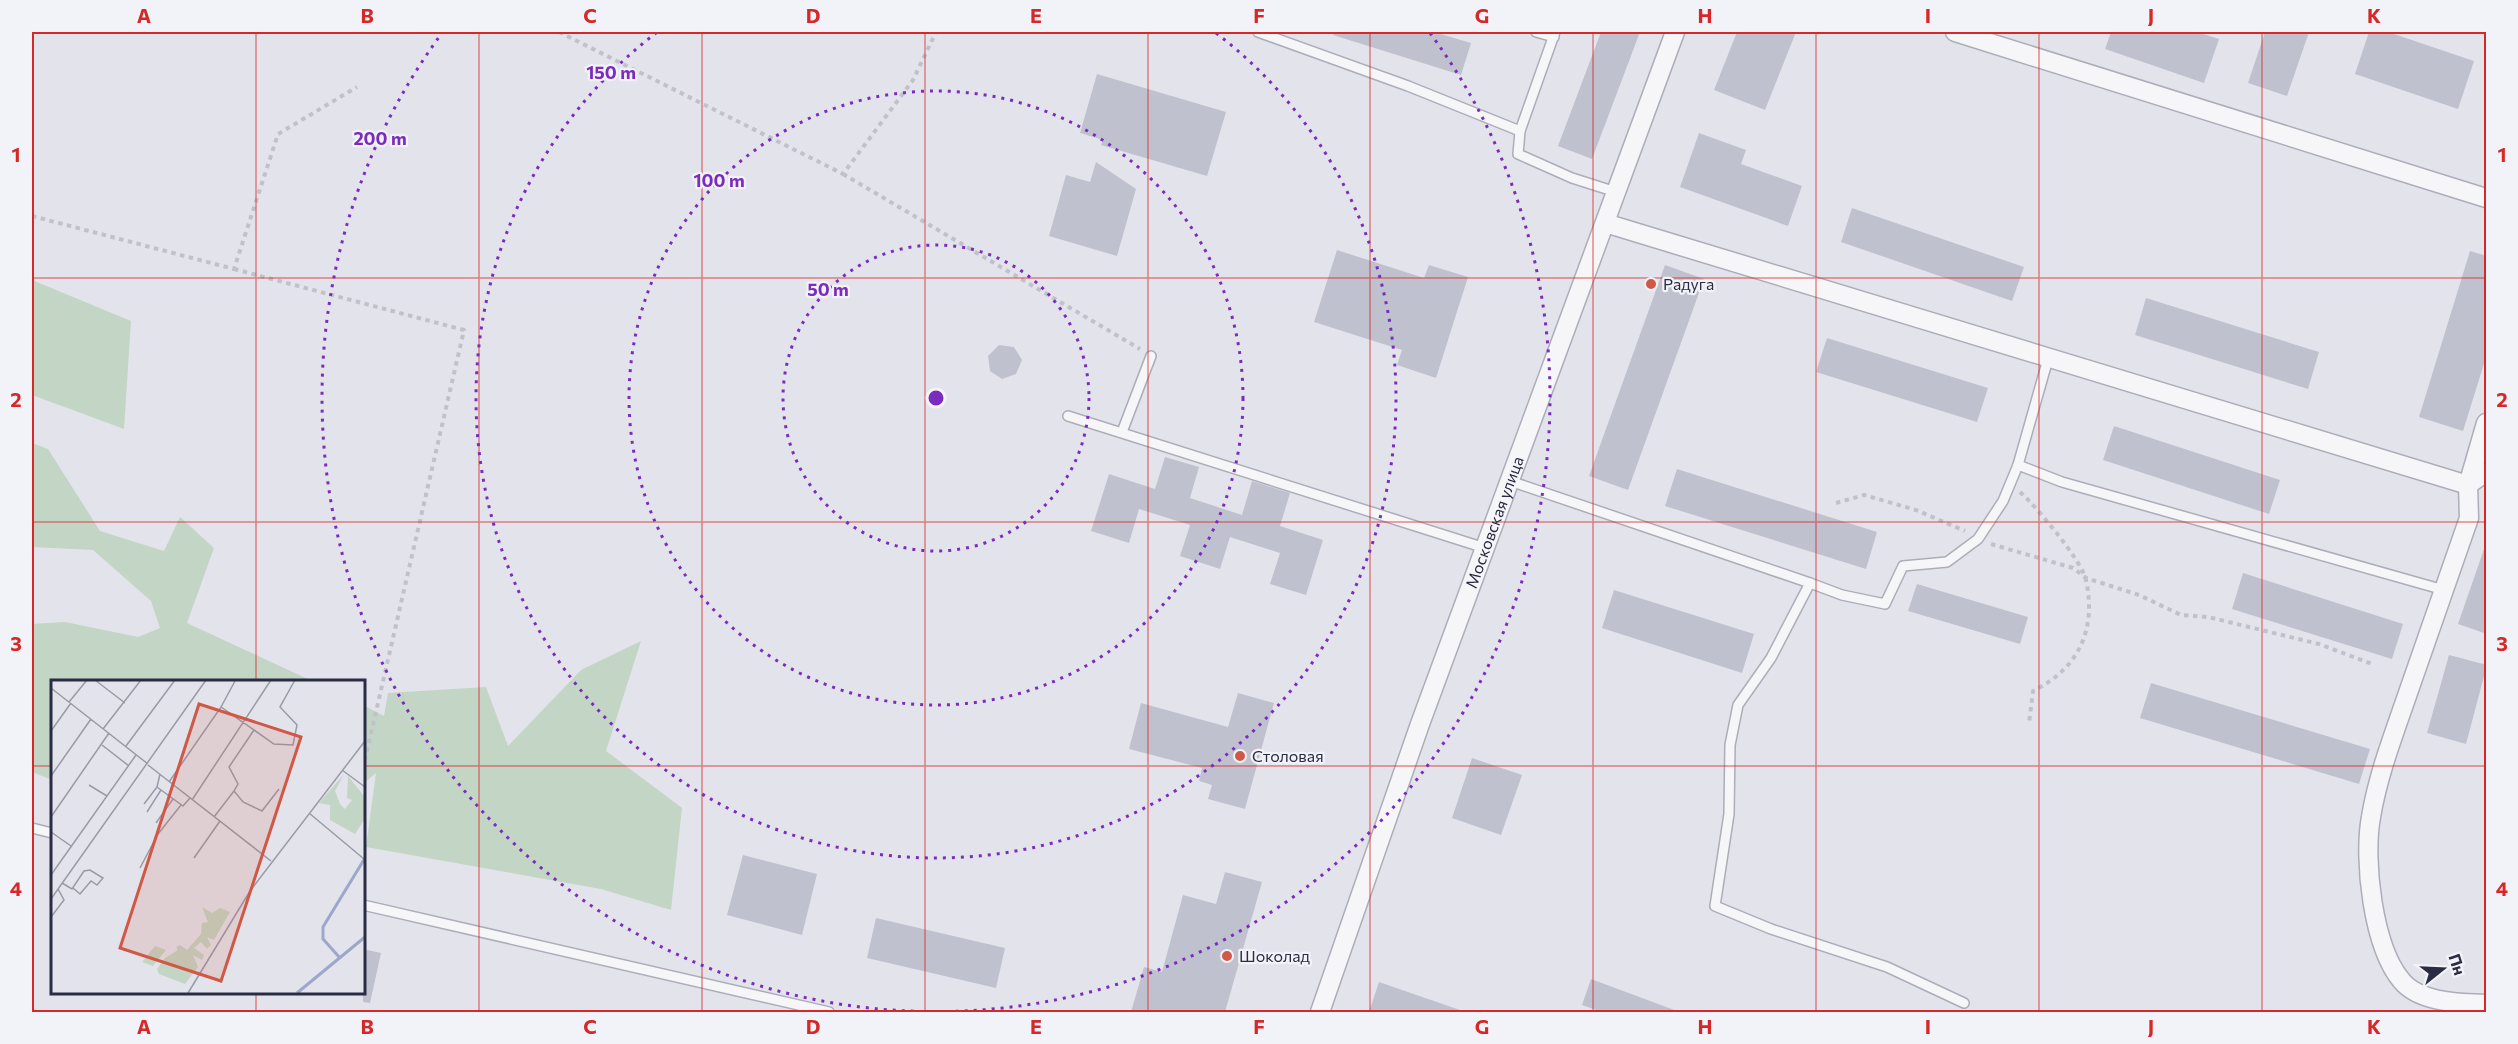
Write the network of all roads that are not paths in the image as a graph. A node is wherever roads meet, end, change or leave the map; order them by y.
1 (1258, 32) edge
2 (1536, 32) edge
3 (1675, 32) edge
4 (1956, 32) edge
5 (1555, 34) edge
6 (1520, 131) junction
7 (1616, 192) junction
8 (2487, 198) edge
9 (1605, 223) junction
10 (1151, 356) road end
11 (2048, 359) junction
12 (1068, 416) dead end
13 (2487, 423) edge
14 (1122, 432) junction
15 (2018, 465) junction
16 (2487, 472) edge
17 (1510, 481) junction
18 (2468, 485) junction
19 (1485, 548) junction
20 (1810, 583) junction
21 (2444, 590) junction
22 (32, 828) edge
23 (51, 832) edge
24 (364, 904) edge
25 (1964, 1003) dead end
26 (2487, 1004) edge
27 (829, 1012) edge
28 (1320, 1012) edge

1 - 6 lane
2 - 5 lane
3 - 7 street, Московская улица
4 - 8 street
5 - 6 lane
6 - 7 lane
7 - 9 street, Московская улица
9 - 11 street
9 - 17 street, Московская улица
10 - 14 lane
11 - 15 lane
11 - 18 street
12 - 14 lane
13 - 18 street
14 - 19 lane
15 - 20 lane
15 - 21 lane
16 - 18 street
17 - 19 street, Московская улица
17 - 20 lane
18 - 21 street
19 - 28 street, Московская улица
20 - 25 lane
21 - 26 street
22 - 23 lane
24 - 27 lane

